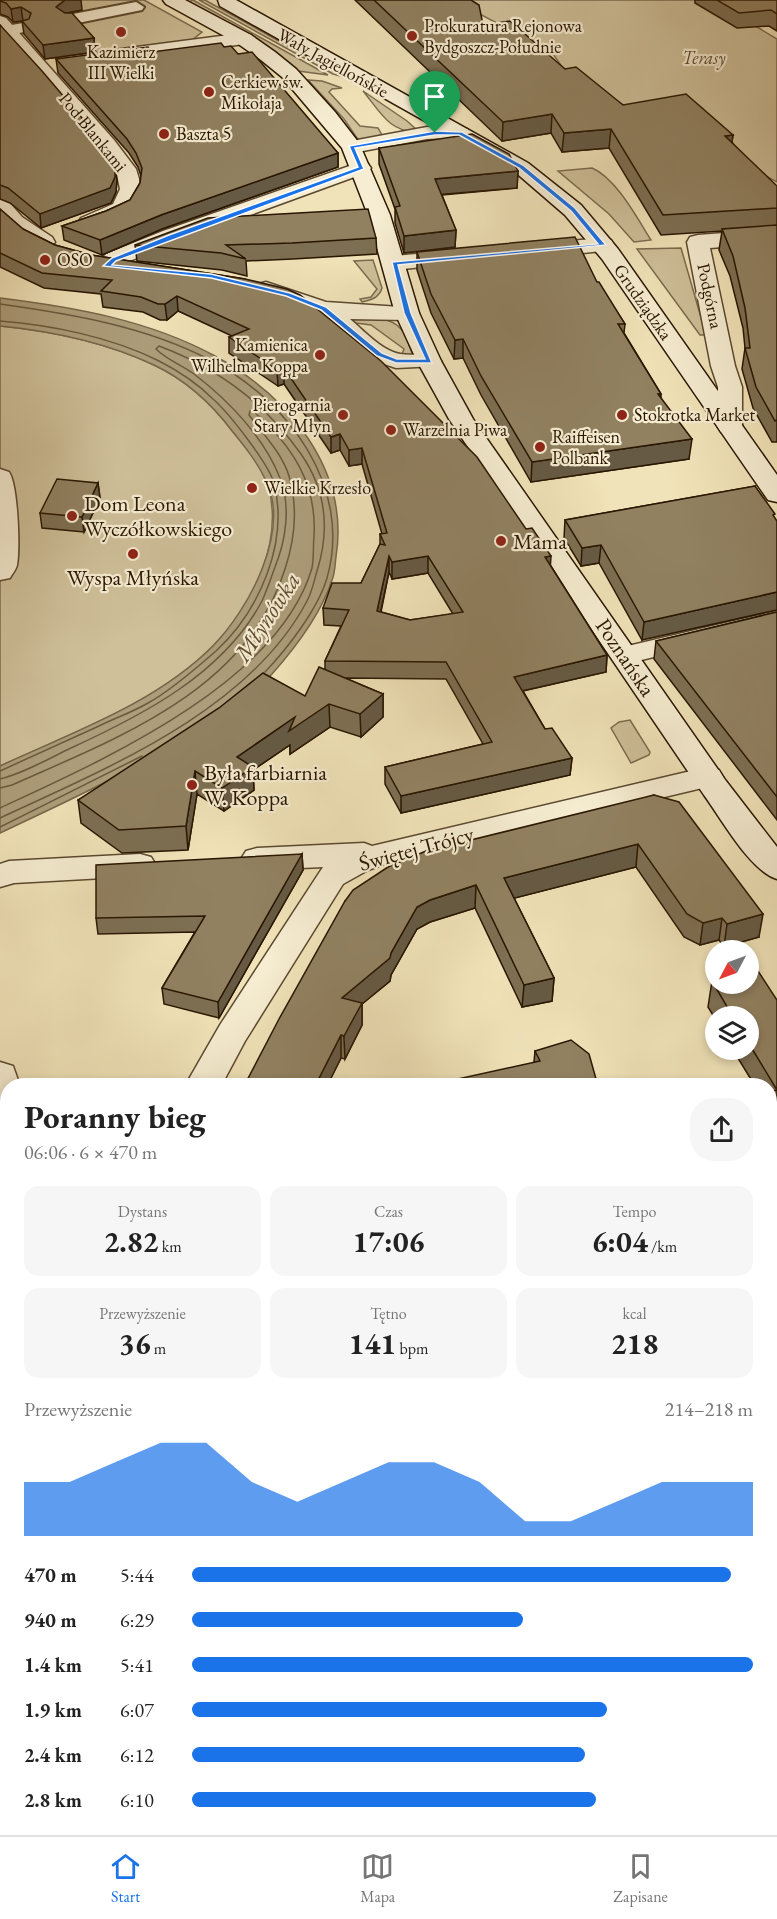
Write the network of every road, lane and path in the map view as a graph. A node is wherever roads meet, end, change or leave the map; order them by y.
1 (172, 0) edge
2 (222, 0) edge
3 (136, 8) dead end
4 (68, 20) edge
5 (8, 28) edge
6 (244, 39) junction
7 (88, 60) edge
8 (469, 137) junction
9 (352, 147) junction
10 (362, 168) junction
11 (0, 206) edge
12 (777, 236) edge
13 (603, 245) junction
14 (512, 253) edge
15 (476, 256) edge
16 (394, 263) junction
17 (141, 269) edge
18 (245, 284) edge
19 (323, 309) junction
20 (407, 313) junction
21 (429, 361) junction
22 (730, 427) junction
23 (0, 477) edge
24 (777, 494) edge
25 (0, 572) edge
26 (777, 619) edge
27 (625, 655) junction
28 (708, 777) junction
29 (384, 853) junction
30 (232, 861) edge
31 (173, 864) edge
32 (777, 868) edge
33 (0, 876) edge
34 (207, 1078) edge

1 - 6 street, Wały Jagiellońskie
2 - 8 street, Wały Jagiellońskie
3 - 4 street
5 - 11 street, Pod Blankami
6 - 7 street
6 - 9 street, Wały Jagiellońskie
8 - 9 street
8 - 13 street, Grudziądzka
9 - 10 street, Wały Jagiellońskie
10 - 16 street, Wały Jagiellońskie
10 - 17 street
12 - 22 street, Podgórna
13 - 14 street
13 - 22 street, Grudziądzka
15 - 16 street
16 - 20 street, Poznańska
18 - 19 street
19 - 20 street
19 - 21 street
20 - 21 street, Poznańska
21 - 27 street, Poznańska
22 - 24 street, Grudziądzka
23 - 25 street
26 - 27 street
27 - 28 street, Poznańska
28 - 29 street, Świętej Trójcy
28 - 32 street, Poznańska
29 - 30 street
29 - 34 street, Świętej Trójcy
31 - 33 street

